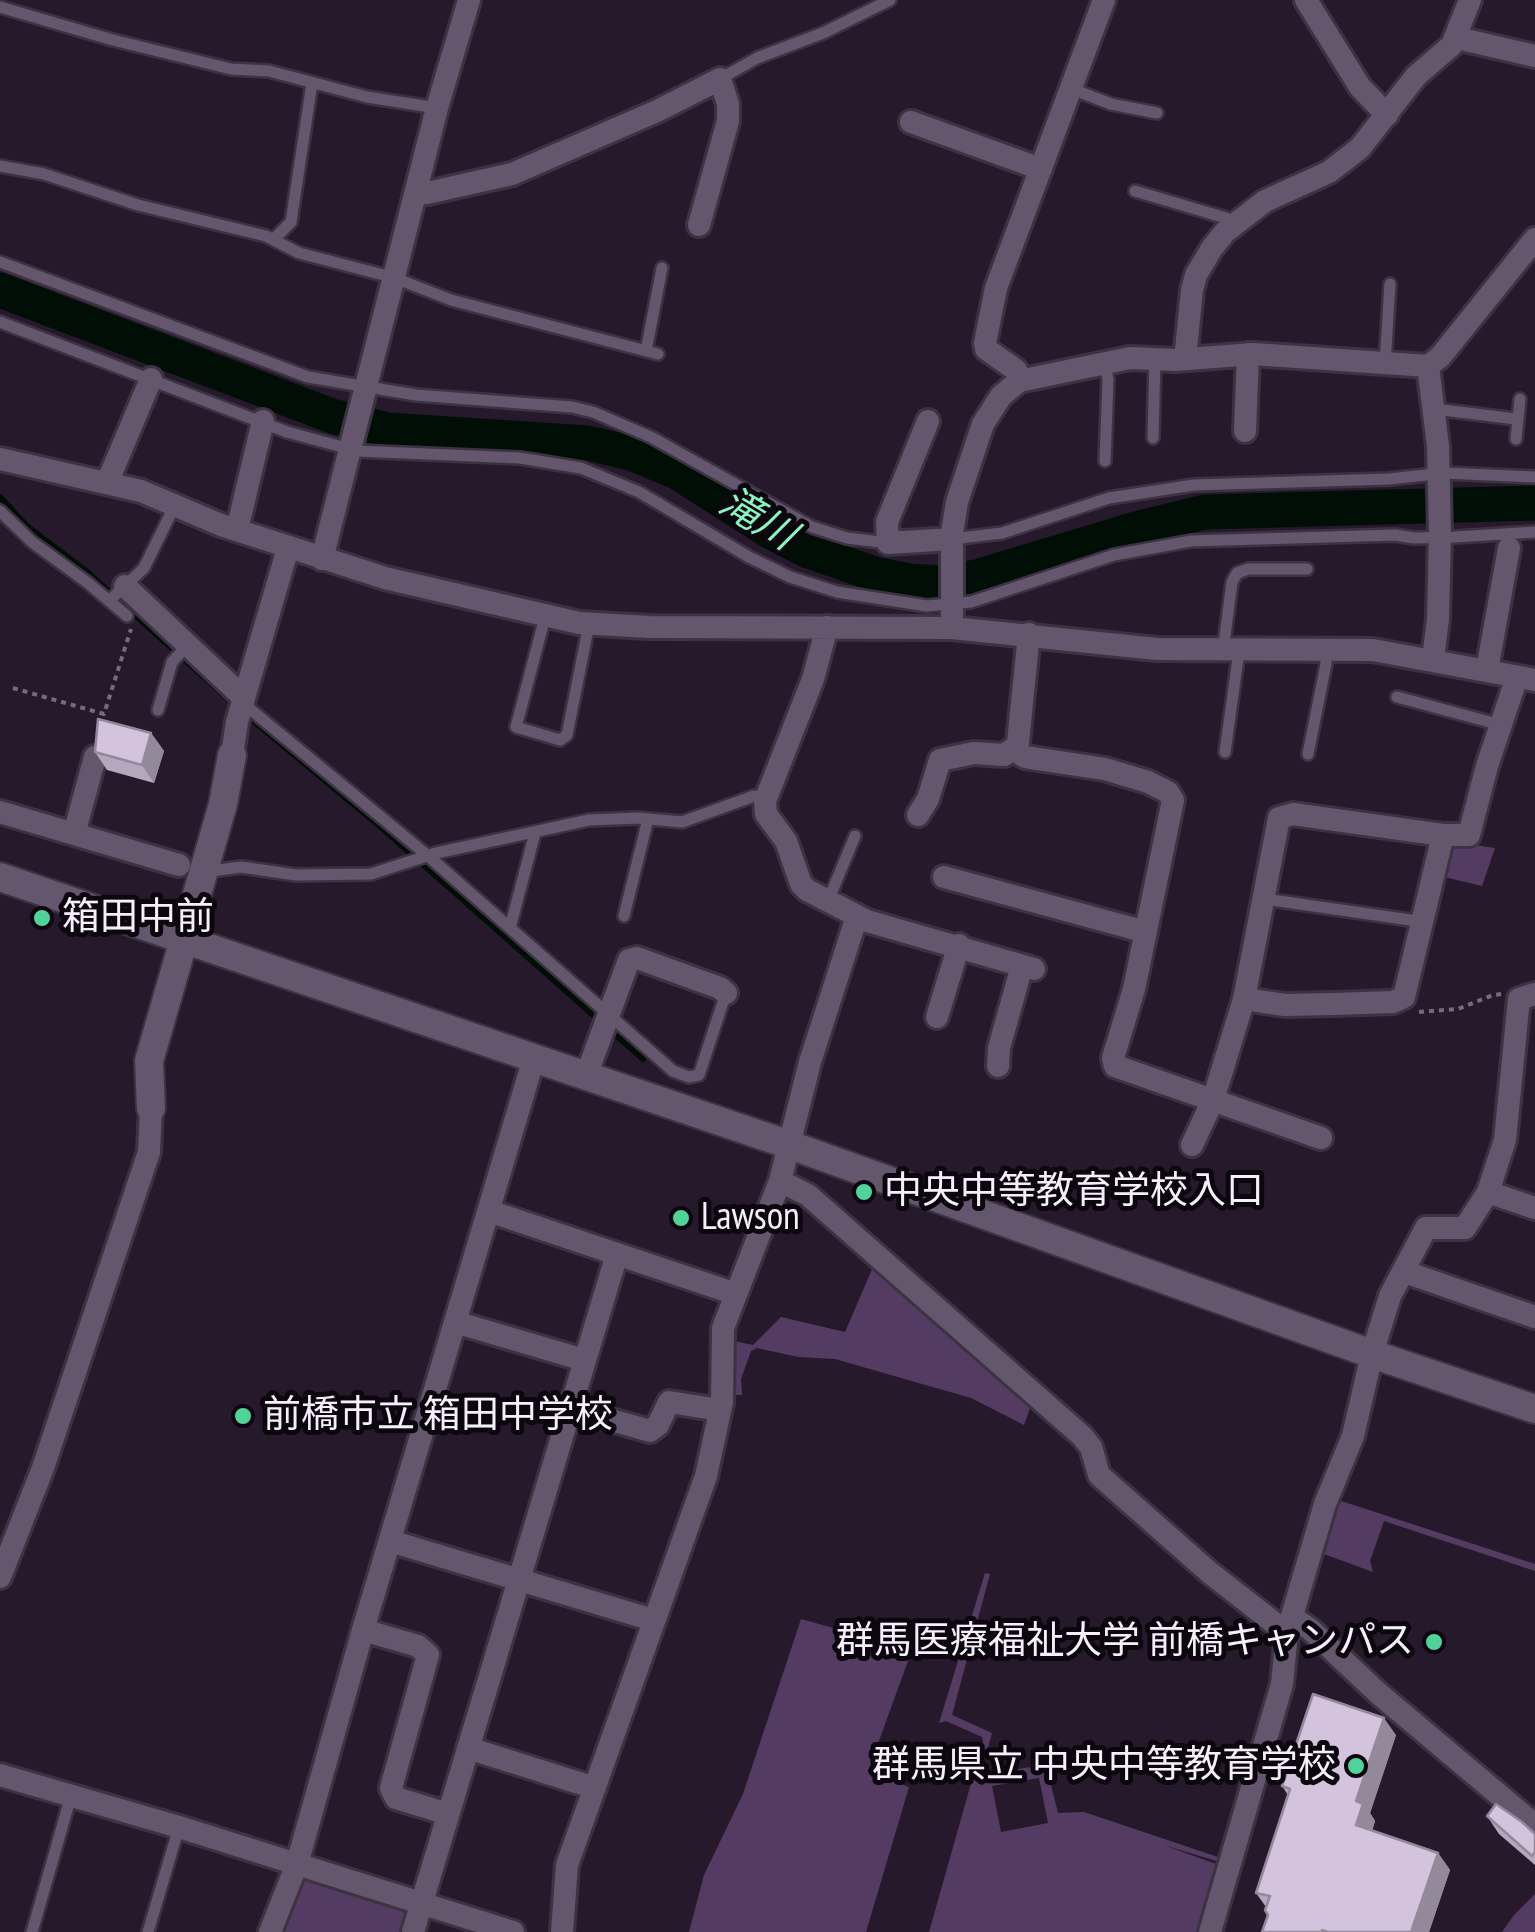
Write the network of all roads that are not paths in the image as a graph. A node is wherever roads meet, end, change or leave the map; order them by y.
1 (469, 0) edge
2 (890, 0) edge
3 (1104, 0) edge
4 (1306, 0) edge
5 (1470, 0) edge
6 (0, 7) edge
7 (1457, 38) junction
8 (1535, 56) edge
9 (720, 79) junction
10 (312, 84) junction
11 (1072, 90) junction
12 (437, 108) junction
13 (1157, 113) dead end
14 (1386, 115) junction
15 (910, 122) dead end
16 (0, 166) edge
17 (1041, 169) junction
18 (1135, 191) dead end
19 (416, 192) junction
20 (698, 225) dead end
21 (1234, 225) junction
22 (274, 239) junction
23 (1535, 239) edge
24 (0, 262) edge
25 (662, 268) dead end
26 (395, 278) junction
27 (1390, 284) dead end
28 (0, 322) edge
29 (1248, 354) junction
30 (1156, 359) junction
31 (1185, 359) junction
32 (1104, 363) junction
33 (1385, 364) junction
34 (1428, 366) junction
35 (151, 379) junction
36 (1019, 380) junction
37 (365, 389) junction
38 (1520, 399) dead end
39 (1434, 409) junction
40 (1516, 419) junction
41 (928, 420) dead end
42 (263, 421) junction
43 (1245, 431) dead end
44 (1153, 438) dead end
45 (1516, 439) dead end
46 (351, 446) junction
47 (0, 460) edge
48 (1105, 461) dead end
49 (1438, 476) junction
50 (1535, 477) edge
51 (107, 483) junction
52 (175, 505) junction
53 (0, 511) edge
54 (236, 530) junction
55 (1535, 532) edge
56 (1440, 535) junction
57 (888, 543) junction
58 (952, 543) junction
59 (288, 548) junction
60 (1508, 548) dead end
61 (322, 558) junction
62 (1307, 569) dead end
63 (116, 594) junction
64 (952, 610) junction
65 (127, 616) road end
66 (545, 617) junction
67 (589, 624) junction
68 (827, 627) junction
69 (1029, 634) junction
70 (1325, 650) junction
71 (1231, 651) junction
72 (181, 652) junction
73 (1433, 660) junction
74 (1487, 670) junction
75 (1526, 678) edge
76 (244, 698) junction
77 (1397, 698) dead end
78 (158, 710) dead end
79 (1501, 725) junction
80 (1016, 747) junction
81 (1224, 752) dead end
82 (1308, 754) dead end
83 (232, 755) joint
84 (95, 757) edge
85 (766, 797) junction
86 (0, 812) edge
87 (918, 815) dead end
88 (648, 819) junction
89 (534, 833) junction
90 (74, 834) junction
91 (1443, 835) junction
92 (854, 836) dead end
93 (421, 858) junction
94 (191, 869) junction
95 (944, 877) dead end
96 (0, 878) edge
97 (1265, 899) junction
98 (828, 900) junction
99 (624, 916) dead end
100 (857, 916) junction
101 (1425, 922) junction
102 (510, 928) junction
103 (1146, 932) junction
104 (184, 938) junction
105 (959, 946) junction
106 (726, 993) joint
107 (1535, 994) edge
108 (1244, 999) junction
109 (608, 1014) junction
110 (937, 1017) dead end
111 (534, 1058) junction
112 (998, 1066) dead end
113 (586, 1076) junction
114 (1535, 1092) edge
115 (1510, 1093) junction
116 (1213, 1100) junction
117 (151, 1108) joint
118 (1322, 1138) dead end
119 (790, 1145) junction
120 (1192, 1145) dead end
121 (780, 1181) junction
122 (1488, 1192) junction
123 (1535, 1208) edge
124 (488, 1211) junction
125 (616, 1254) junction
126 (1404, 1272) junction
127 (736, 1294) junction
128 (1535, 1316) edge
129 (455, 1322) junction
130 (1372, 1354) junction
131 (584, 1360) junction
132 (569, 1408) junction
133 (1535, 1409) edge
134 (720, 1410) junction
135 (390, 1541) junction
136 (0, 1577) edge
137 (518, 1578) junction
138 (654, 1620) junction
139 (1290, 1626) junction
140 (363, 1630) junction
141 (468, 1748) junction
142 (0, 1774) edge
143 (595, 1788) junction
144 (72, 1796) junction
145 (448, 1814) junction
146 (1535, 1826) edge
147 (179, 1827) junction
148 (296, 1864) junction
149 (422, 1905) junction
150 (32, 1932) edge
151 (148, 1932) edge
152 (270, 1932) edge
153 (413, 1932) edge
154 (513, 1932) edge
155 (562, 1932) edge
156 (1210, 1932) edge

1 - 12 street
2 - 9 lane
3 - 11 street
4 - 14 street
5 - 7 street
6 - 10 lane
7 - 8 street
7 - 14 street
9 - 19 street
9 - 20 street
10 - 12 lane
10 - 22 lane
11 - 13 lane
11 - 17 street
12 - 19 street
14 - 21 street
15 - 17 street
16 - 22 lane
17 - 36 street
18 - 21 lane
19 - 26 street
21 - 31 street
22 - 26 lane
23 - 34 street
24 - 37 lane
25 - 26 lane
26 - 37 street
27 - 33 lane
28 - 35 lane
29 - 31 street
29 - 33 street
29 - 43 street
30 - 31 street
30 - 32 street
30 - 44 lane
32 - 36 street
32 - 48 lane
33 - 34 street
34 - 39 street
35 - 42 lane
35 - 51 street
36 - 58 street
37 - 46 street
37 - 57 lane
38 - 40 lane
39 - 40 lane
39 - 49 street
40 - 45 lane
41 - 57 street
42 - 46 lane
42 - 54 street
46 - 61 street
46 - 64 lane
47 - 51 street
49 - 50 lane
49 - 56 street
49 - 58 lane
51 - 52 street
52 - 54 street
52 - 63 lane
53 - 63 lane
54 - 59 street
55 - 56 lane
56 - 64 lane
56 - 73 street
57 - 58 street
58 - 64 street
59 - 61 street
59 - 76 street
60 - 74 street
61 - 66 street
62 - 71 lane
63 - 65 lane
63 - 72 street
64 - 68 street
64 - 69 street
66 - 67 street
66 - 67 lane
67 - 68 street
68 - 85 street
69 - 71 street
69 - 80 street
70 - 71 street
70 - 73 street
70 - 82 lane
71 - 81 lane
72 - 76 street
72 - 78 lane
73 - 74 street
74 - 75 street
75 - 79 street
76 - 83 street
76 - 93 lane
77 - 79 lane
79 - 91 street
80 - 87 street
80 - 103 street
83 - 94 street
84 - 90 street
85 - 88 lane
85 - 98 street
86 - 90 street
88 - 89 lane
88 - 99 lane
89 - 93 lane
89 - 102 lane
90 - 94 street
91 - 97 street
91 - 101 street
92 - 98 lane
93 - 94 lane
93 - 102 lane
94 - 104 street
95 - 103 street
96 - 104 street
97 - 101 lane
97 - 108 street
98 - 100 street
100 - 105 street
100 - 119 street
101 - 108 street
102 - 109 lane
103 - 116 street
104 - 111 street
104 - 117 street
105 - 110 street
105 - 112 street
106 - 109 street
106 - 109 lane
107 - 115 street
108 - 116 street
109 - 113 street
111 - 113 street
111 - 124 street
113 - 119 street
114 - 115 street
115 - 122 street
116 - 118 street
116 - 120 street
117 - 136 street
119 - 121 street
119 - 130 street
121 - 127 street
121 - 139 street
122 - 123 street
122 - 126 street
124 - 125 street
124 - 129 street
125 - 127 street
125 - 131 street
126 - 128 street
126 - 130 street
127 - 134 street
129 - 131 street
129 - 135 street
130 - 133 street
130 - 139 street
131 - 132 street
132 - 134 street
132 - 137 street
134 - 138 street
135 - 137 street
135 - 140 street
137 - 138 street
137 - 141 street
138 - 143 street
139 - 146 street
139 - 156 street
140 - 145 street
140 - 148 street
141 - 143 street
141 - 145 street
142 - 144 street
143 - 155 street
144 - 147 street
144 - 150 lane
145 - 149 street
147 - 148 street
147 - 151 lane
148 - 149 street
148 - 152 street
149 - 153 street
149 - 154 street

